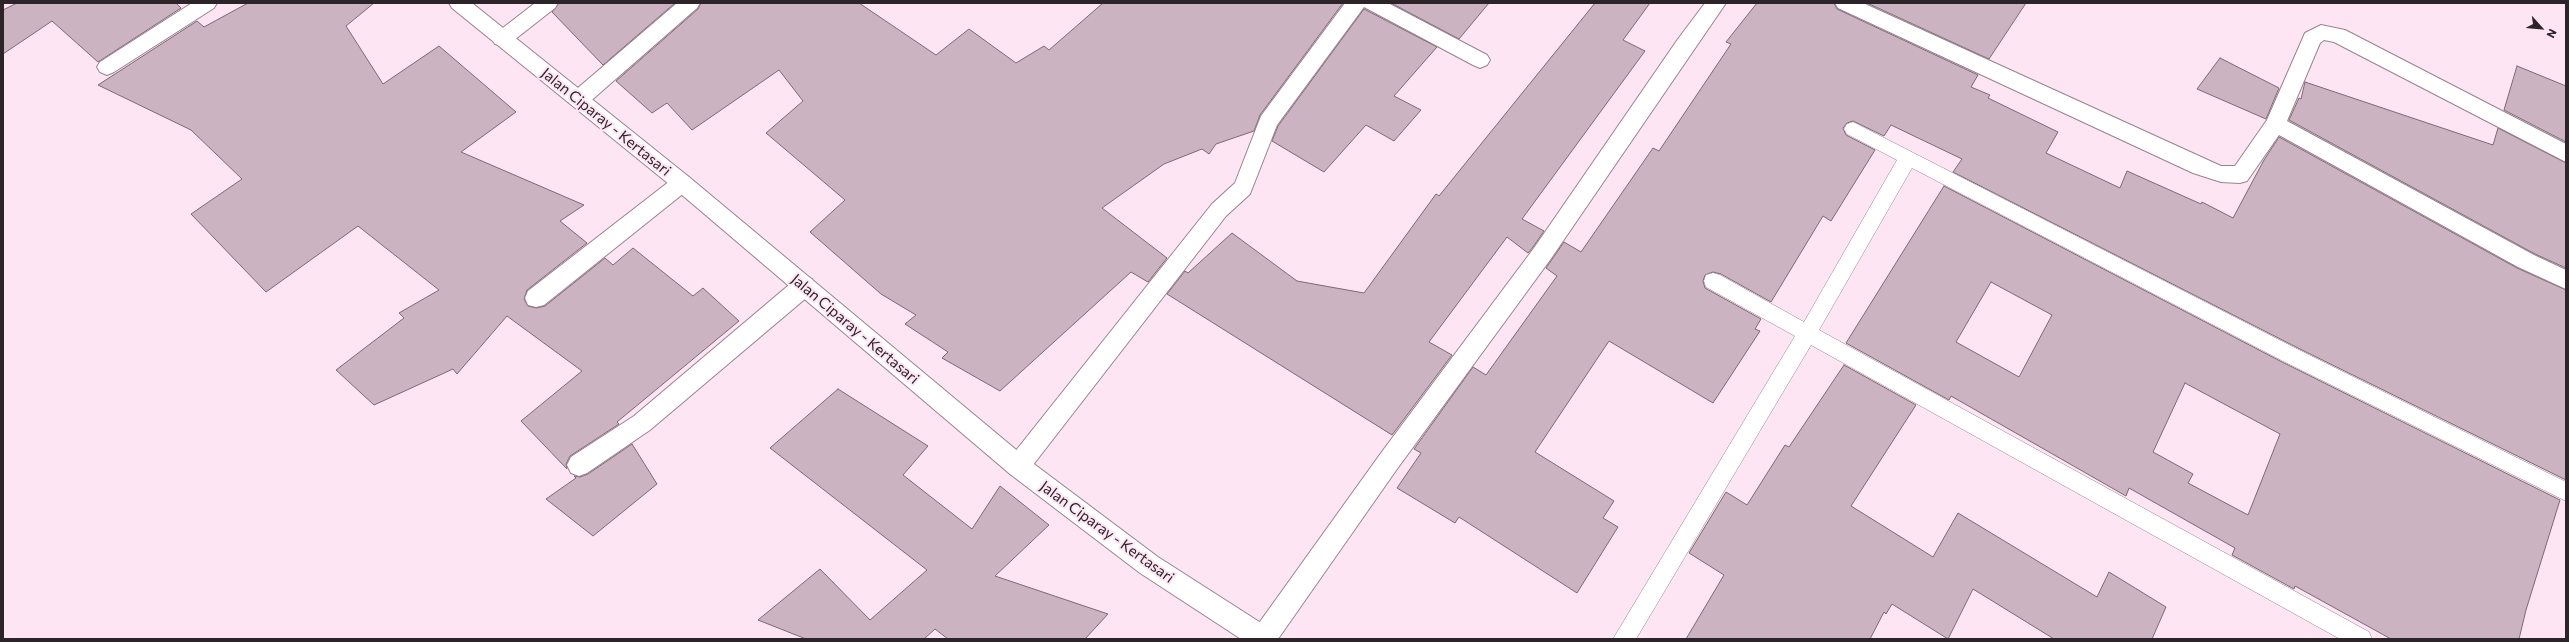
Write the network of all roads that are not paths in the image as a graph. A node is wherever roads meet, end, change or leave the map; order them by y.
1 (207, 3) edge
2 (458, 3) edge
3 (548, 3) edge
4 (690, 3) edge
5 (1356, 3) edge
6 (1371, 3) edge
7 (1716, 3) edge
8 (1845, 3) edge
9 (502, 38) junction
10 (1480, 60) dead end
11 (107, 67) dead end
12 (579, 99) junction
13 (2276, 124) junction
14 (1853, 128) dead end
15 (2566, 154) edge
16 (1908, 158) junction
17 (682, 183) junction
18 (2566, 280) edge
19 (1713, 281) dead end
20 (804, 286) junction
21 (536, 298) dead end
22 (1807, 334) junction
23 (579, 465) dead end
24 (1018, 466) junction
25 (2566, 492) edge
26 (1263, 639) edge
27 (1624, 639) edge
28 (2361, 639) edge

1 - 11 street
2 - 9 street, Jalan Ciparay - Kertasari
3 - 9 street
4 - 12 street
5 - 24 street
6 - 10 street
7 - 26 street
8 - 13 street
9 - 12 street, Jalan Ciparay - Kertasari
12 - 17 street, Jalan Ciparay - Kertasari
13 - 15 street
13 - 18 street
14 - 16 lane
16 - 22 lane
16 - 25 lane
17 - 20 street, Jalan Ciparay - Kertasari
17 - 21 street
19 - 22 lane
20 - 23 street
20 - 24 street, Jalan Ciparay - Kertasari
22 - 27 lane
22 - 28 lane
24 - 26 street, Jalan Ciparay - Kertasari

